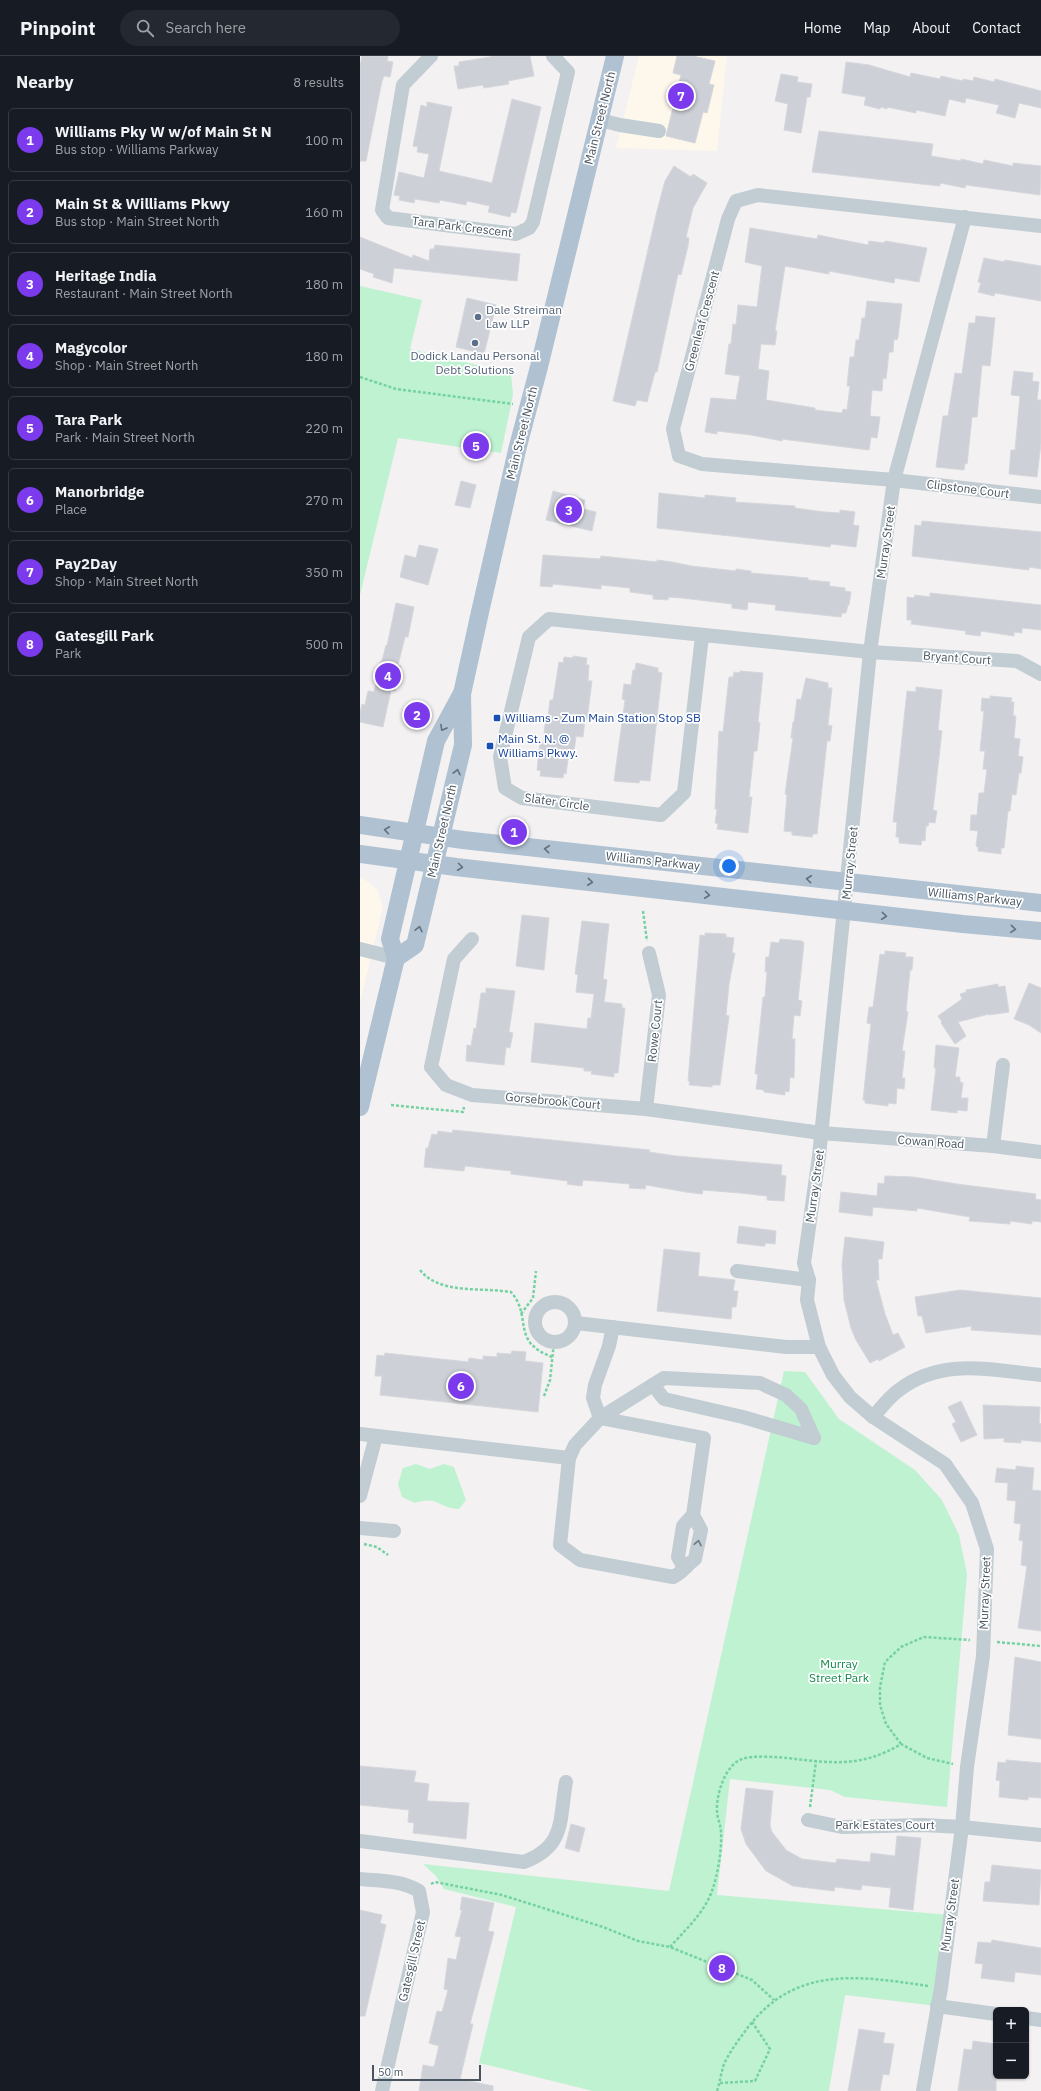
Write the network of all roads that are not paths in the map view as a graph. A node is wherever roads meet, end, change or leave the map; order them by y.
1 (431, 56) edge
2 (553, 56) edge
3 (615, 56) edge
4 (600, 120) junction
5 (659, 130) dead end
6 (965, 217) junction
7 (1041, 226) edge
8 (894, 480) junction
9 (1041, 497) edge
10 (702, 636) junction
11 (870, 652) junction
12 (1041, 674) edge
13 (462, 694) junction
14 (360, 825) edge
15 (414, 834) junction
16 (441, 837) junction
17 (360, 854) edge
18 (408, 861) junction
19 (435, 864) junction
20 (848, 883) junction
21 (1041, 903) edge
22 (845, 911) junction
23 (1041, 931) edge
24 (472, 939) dead end
25 (360, 949) edge
26 (649, 954) road end
27 (396, 958) junction
28 (1003, 1064) dead end
29 (360, 1107) edge
30 (646, 1109) junction
31 (821, 1133) junction
32 (993, 1146) junction
33 (1041, 1152) edge
34 (737, 1271) dead end
35 (809, 1280) junction
36 (576, 1323) junction
37 (613, 1327) junction
38 (819, 1347) junction
39 (1041, 1375) edge
40 (653, 1385) junction
41 (873, 1416) junction
42 (600, 1418) junction
43 (360, 1434) edge
44 (376, 1436) junction
45 (569, 1458) junction
46 (360, 1496) edge
47 (360, 1528) edge
48 (394, 1531) dead end
49 (566, 1782) dead end
50 (808, 1820) road end
51 (962, 1827) junction
52 (1041, 1835) edge
53 (360, 1841) edge
54 (360, 1879) edge
55 (937, 2006) junction
56 (993, 2014) edge
57 (1029, 2018) edge
58 (1041, 2020) edge
59 (382, 2091) edge
60 (923, 2091) edge

1 - 2 street, Tara Park Crescent
3 - 4 main road, Main Street North
4 - 5 street
4 - 13 main road, Main Street North
6 - 7 street
6 - 8 street, Murray Street
6 - 8 street, Greenleaf Crescent
8 - 9 street, Clipstone Court
8 - 11 street, Murray Street
10 - 10 street, Slater Circle
10 - 11 street, Slater Circle
11 - 12 street, Bryant Court
11 - 20 street, Murray Street
13 -> 15 main road, Main Street North
16 -> 13 main road, Main Street North
15 -> 14 main road, Williams Parkway
15 - 16 main road, Williams Parkway
15 - 18 main road, Main Street North
16 - 19 main road, Main Street North
20 -> 16 main road, Williams Parkway
17 - 18 main road
18 - 19 main road
18 - 27 main road, Main Street North
19 -> 22 main road
27 -> 19 main road, Main Street North
20 - 21 main road, Williams Parkway
20 - 22 street, Murray Street
22 -> 23 main road
22 - 31 street, Murray Street
24 - 30 street, Gorsebrook Court
25 - 27 street
26 - 30 street, Rowe Court
27 - 29 main road
28 - 32 street
30 - 31 street, Gorsebrook Court
31 - 32 street, Cowan Road
31 - 35 street, Murray Street
32 - 33 street, Cowan Road
34 - 35 street
35 - 38 street, Murray Street
36 - 36 street
36 - 37 street
37 - 38 street
37 - 42 street
38 - 41 street, Murray Street
39 - 41 street
40 - 40 street
40 - 42 street
41 - 51 street, Murray Street
42 - 45 street
42 - 45 street
43 - 44 street
44 - 45 street
44 - 46 street
47 - 48 street
49 - 53 street
50 - 51 street, Park Estates Court
51 - 52 street, Park Estates Court
51 - 55 street, Murray Street
54 - 59 street, Gatesgill Street
55 - 56 street
55 - 60 street, Murray Street
57 - 58 street

